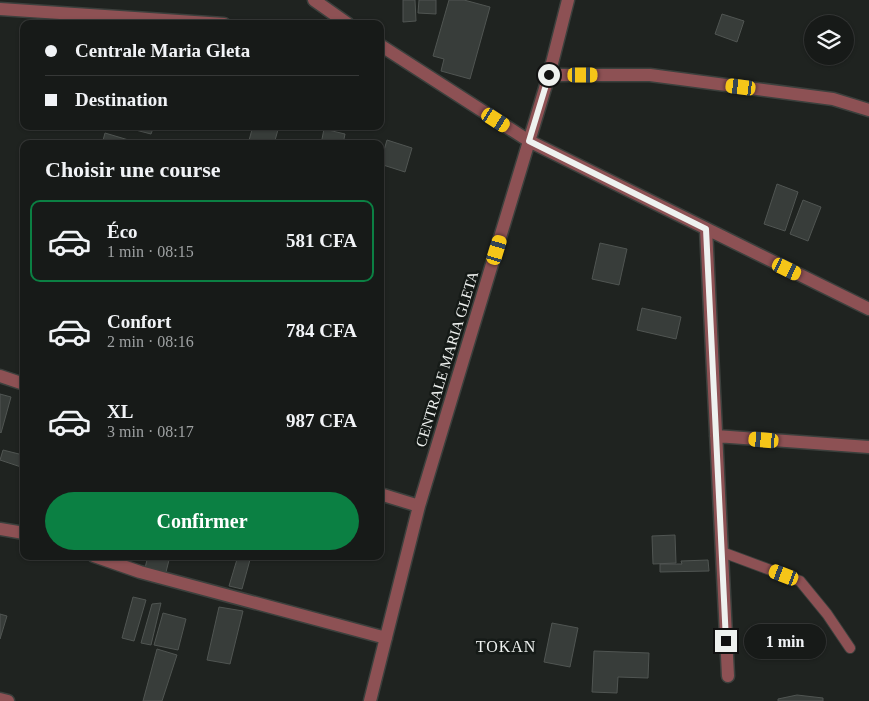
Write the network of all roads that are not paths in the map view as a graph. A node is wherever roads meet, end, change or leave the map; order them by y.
1 (314, 0) edge
2 (568, 0) edge
3 (0, 9) edge
4 (164, 20) edge
5 (342, 20) edge
6 (384, 48) edge
7 (549, 75) junction
8 (869, 110) edge
9 (529, 141) junction
10 (706, 229) junction
11 (869, 310) edge
12 (0, 376) edge
13 (20, 383) edge
14 (716, 436) junction
15 (869, 447) edge
16 (384, 495) edge
17 (419, 506) junction
18 (0, 529) edge
19 (20, 532) edge
20 (722, 552) junction
21 (106, 560) edge
22 (386, 638) junction
23 (850, 648) dead end
24 (728, 676) dead end
25 (0, 699) edge
26 (8, 701) edge
27 (370, 701) edge

1 - 5 street
2 - 7 street, CENTRALE MARIA GLETA
3 - 4 street
6 - 9 street
7 - 8 street
7 - 9 street, CENTRALE MARIA GLETA
9 - 10 street
9 - 17 street, CENTRALE MARIA GLETA
10 - 11 street
10 - 14 street
12 - 13 street
14 - 15 street
14 - 20 street
16 - 17 street
17 - 22 street, CENTRALE MARIA GLETA
18 - 19 street
20 - 23 lane
20 - 24 street
21 - 22 street
22 - 27 street, CENTRALE MARIA GLETA
25 - 26 street

